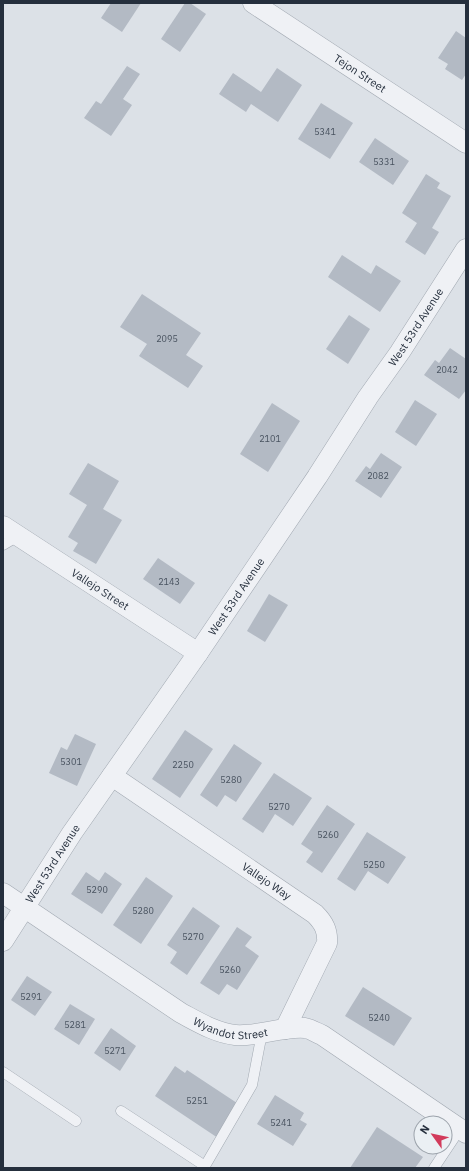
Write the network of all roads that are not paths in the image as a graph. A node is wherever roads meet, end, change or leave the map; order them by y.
1 (253, 3) edge
2 (466, 143) edge
3 (466, 249) edge
4 (8, 536) edge
5 (198, 653) junction
6 (112, 776) junction
7 (3, 892) edge
8 (25, 907) junction
9 (3, 941) edge
10 (285, 1029) junction
11 (262, 1033) junction
12 (3, 1072) edge
13 (121, 1111) dead end
14 (76, 1120) dead end
15 (463, 1131) edge
16 (434, 1168) edge

1 - 2 street, Tejon Street
3 - 5 street, West 53rd Avenue
4 - 5 street, Vallejo Street
5 - 6 street, West 53rd Avenue
6 - 8 street, West 53rd Avenue
6 - 10 street, Vallejo Way
7 - 8 street, Wyandot Street
8 - 9 street, West 53rd Avenue
8 - 11 street, Wyandot Street
10 - 11 street, Wyandot Street
10 - 15 street, Wyandot Street
11 - 13 lane
12 - 14 lane
15 - 16 lane

